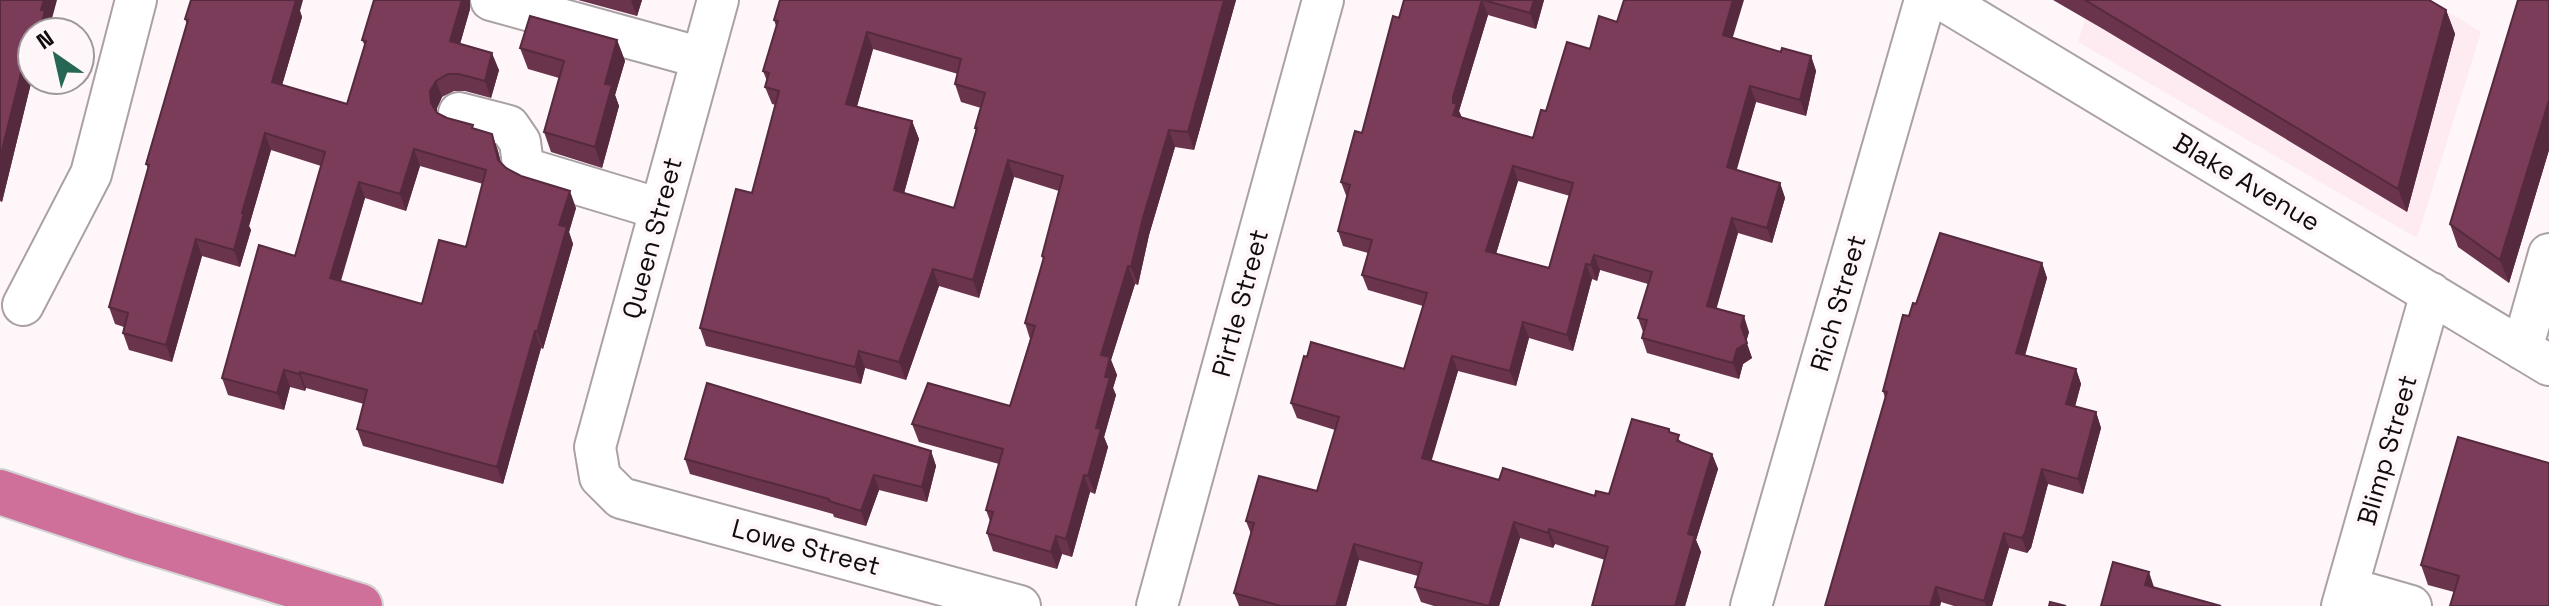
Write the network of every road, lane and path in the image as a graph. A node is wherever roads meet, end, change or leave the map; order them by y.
1 (136, 0) edge
2 (491, 0) edge
3 (718, 0) edge
4 (1323, 0) edge
5 (1925, 0) edge
6 (1966, 6) edge
7 (702, 58) junction
8 (459, 113) dead end
9 (660, 209) junction
10 (2549, 254) edge
11 (2431, 293) junction
12 (23, 305) dead end
13 (2536, 357) edge
14 (600, 477) joint
15 (0, 492) edge
16 (2345, 597) edge
17 (360, 606) edge
18 (1020, 606) edge
19 (1157, 606) edge
20 (1751, 606) edge
21 (2411, 606) edge

1 - 12 street
2 - 7 street
3 - 7 street, Queen Street
4 - 19 street, Pirtle Street
5 - 20 street, Rich Street
6 - 11 street, Blake Avenue
7 - 9 street, Queen Street
8 - 9 street
9 - 14 street, Queen Street
10 - 13 street
11 - 13 street, Blake Avenue
11 - 16 street, Blimp Street
14 - 18 street, Lowe Street
15 - 17 highway
16 - 21 street

